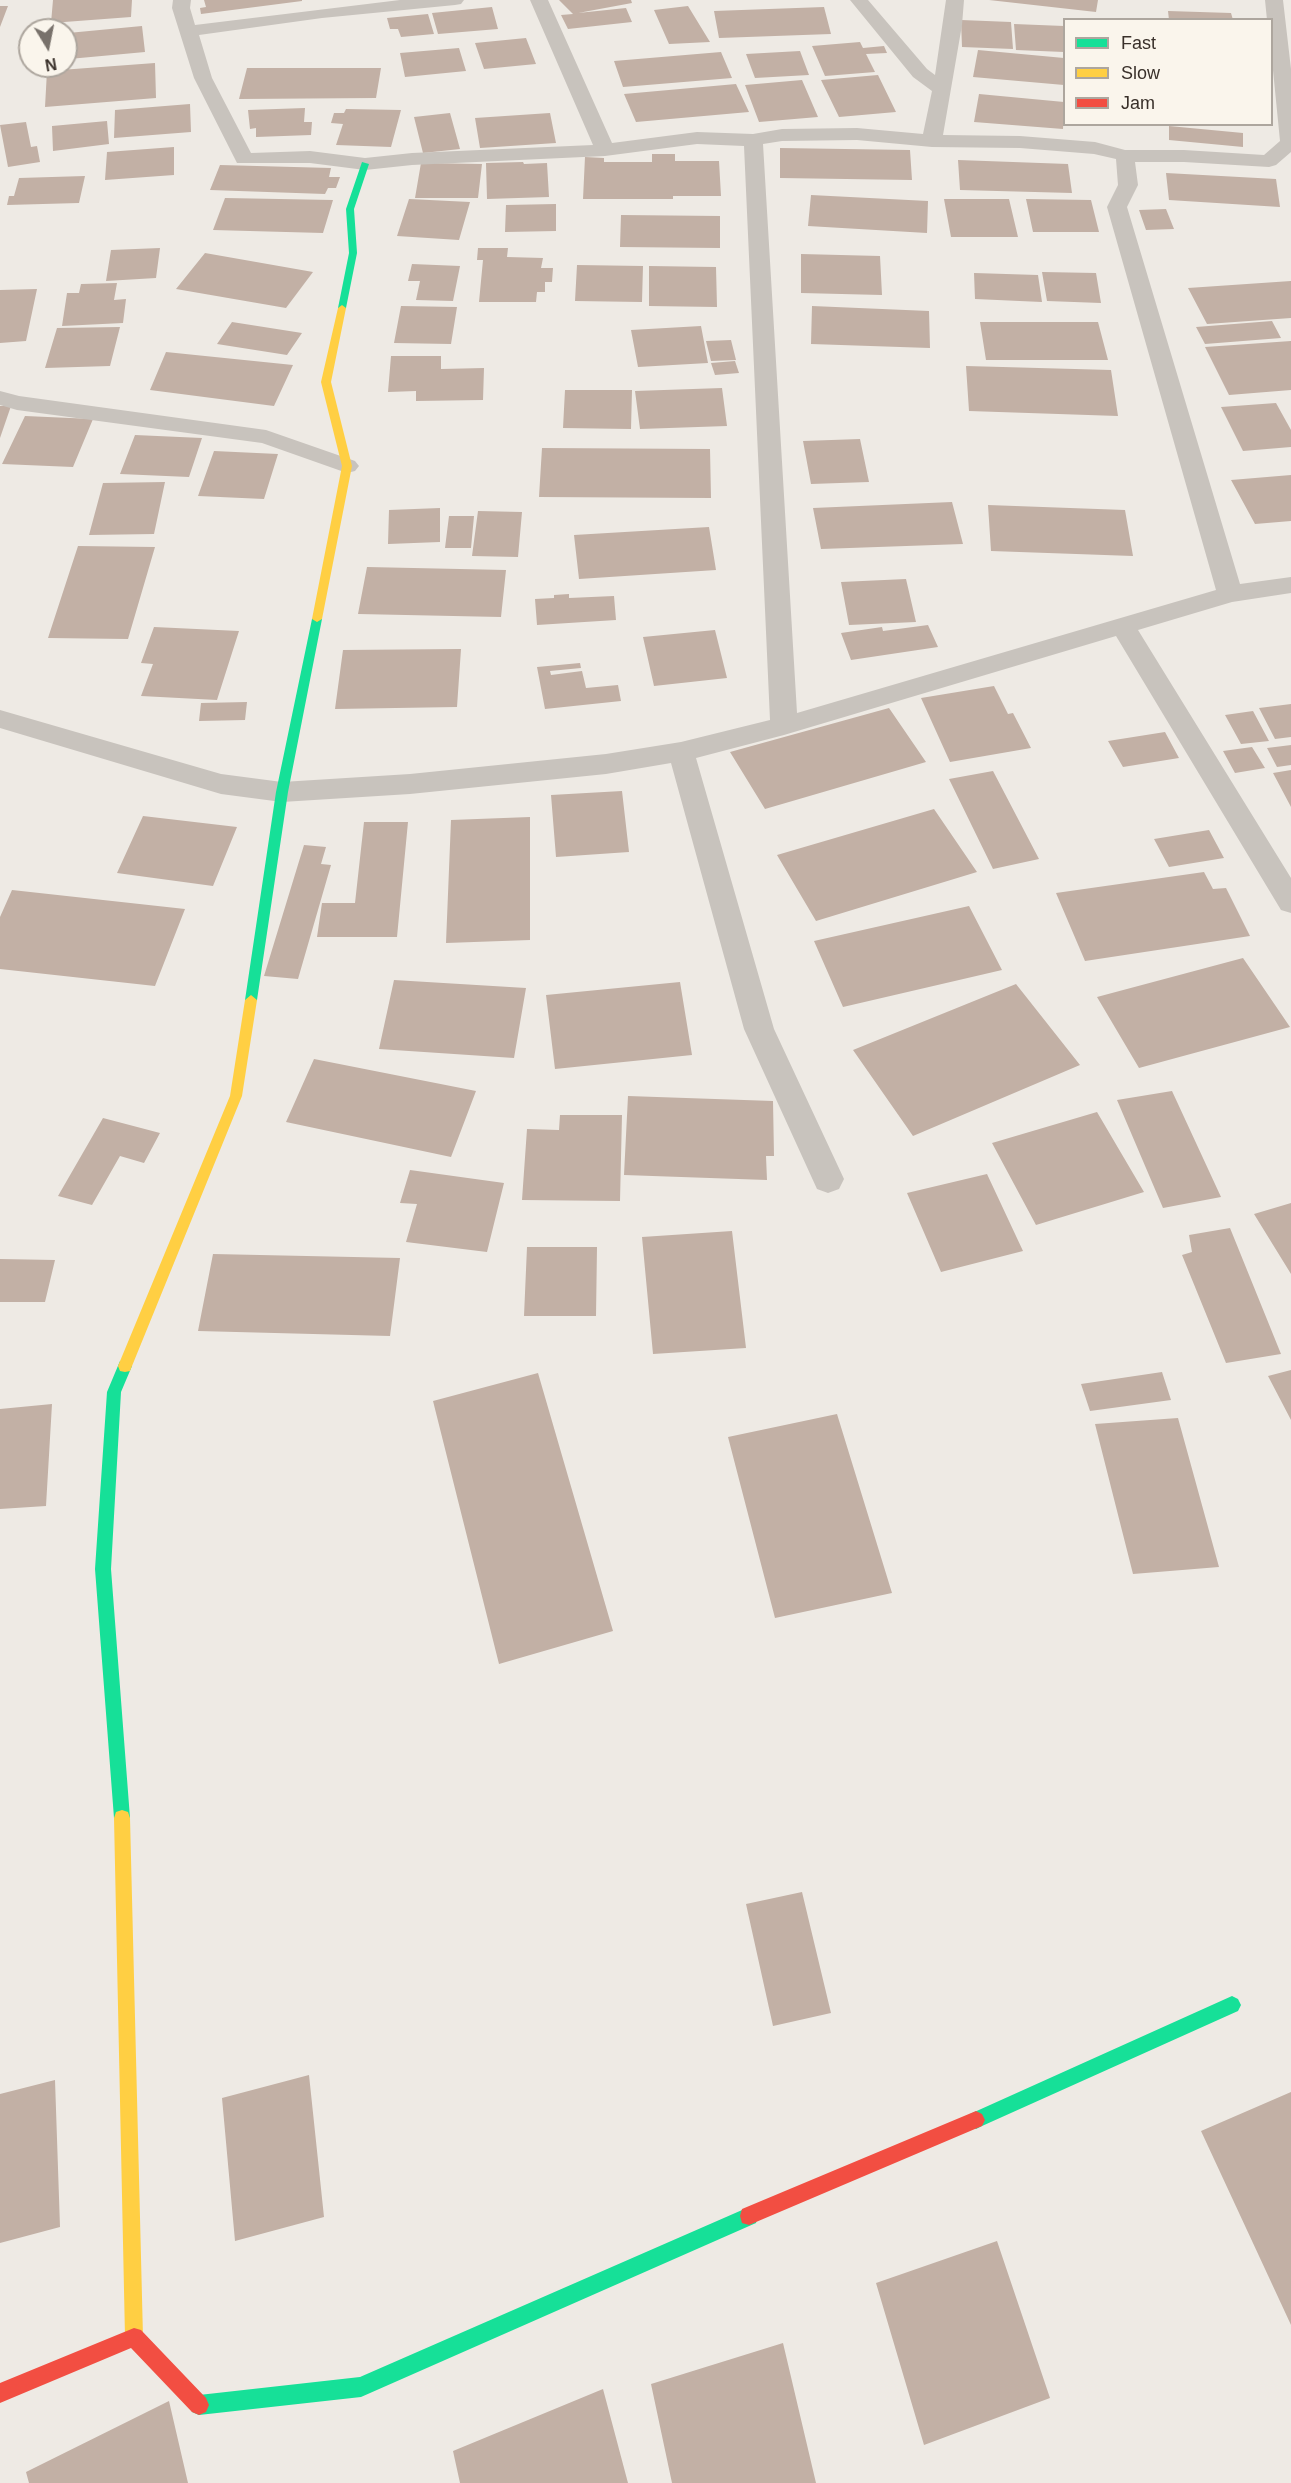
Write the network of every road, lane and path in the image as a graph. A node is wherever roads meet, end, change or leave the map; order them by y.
1 (182, 0) edge
2 (454, 0) edge
3 (539, 0) edge
4 (859, 0) edge
5 (955, 0) edge
6 (1274, 0) edge
7 (188, 31) junction
8 (942, 90) junction
9 (753, 140) junction
10 (932, 141) junction
11 (605, 150) junction
12 (1125, 156) junction
13 (365, 164) junction
14 (0, 398) edge
15 (347, 466) junction
16 (1291, 585) edge
17 (1230, 594) junction
18 (1123, 626) junction
19 (0, 719) edge
20 (784, 726) junction
21 (681, 752) junction
22 (282, 792) junction
23 (1291, 902) edge
24 (828, 1179) dead end
25 (1232, 2005) dead end
26 (135, 2337) junction
27 (0, 2393) edge

1 - 7 street
2 - 7 street
3 - 11 street
4 - 8 street
5 - 8 street
6 - 12 street
7 - 13 street
8 - 10 street
9 - 10 street
9 - 11 street
9 - 20 street
10 - 12 street
11 - 13 street
12 - 17 street
13 - 15 street
14 - 15 street
15 - 22 street
16 - 17 street
17 - 18 street
18 - 20 street
18 - 23 street
19 - 22 street
20 - 21 street
21 - 22 street
21 - 24 street
22 - 26 street
25 - 26 street
26 - 27 street

